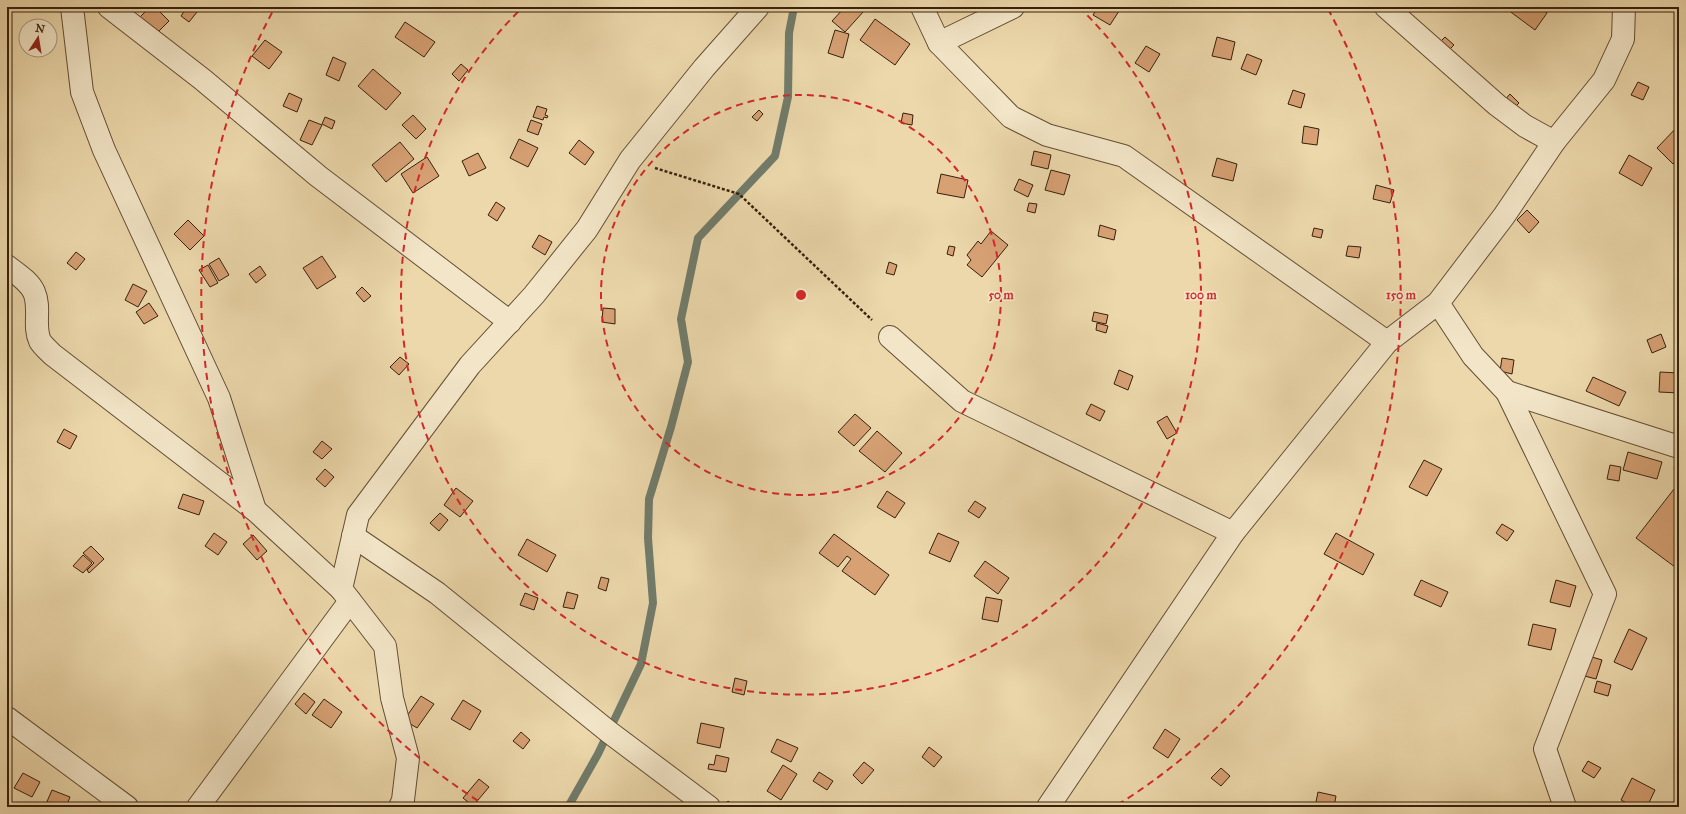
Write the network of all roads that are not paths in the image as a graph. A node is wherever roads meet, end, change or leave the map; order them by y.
1 (72, 7) edge
2 (110, 7) edge
3 (758, 7) edge
4 (922, 7) edge
5 (1013, 7) edge
6 (1386, 7) edge
7 (1624, 7) edge
8 (939, 43) junction
9 (1554, 142) junction
10 (7, 266) edge
11 (1438, 303) junction
12 (510, 322) junction
13 (890, 337) road end
14 (1387, 342) junction
15 (1507, 392) junction
16 (1679, 447) edge
17 (255, 510) junction
18 (1233, 533) junction
19 (353, 536) junction
20 (345, 595) junction
21 (7, 718) edge
22 (399, 805) edge
23 (127, 807) edge
24 (198, 807) edge
25 (709, 807) edge
26 (1048, 807) edge
27 (1565, 807) edge

1 - 17 street
2 - 12 street
3 - 12 street
4 - 8 street
5 - 8 street
6 - 9 street
7 - 9 street
8 - 14 street
9 - 11 street
10 - 17 street
11 - 14 street
11 - 15 street
12 - 19 street
13 - 18 street
14 - 18 street
15 - 16 street
15 - 27 street
17 - 20 street
18 - 26 street
19 - 20 street
19 - 25 street
20 - 22 street
20 - 24 street
21 - 23 street

